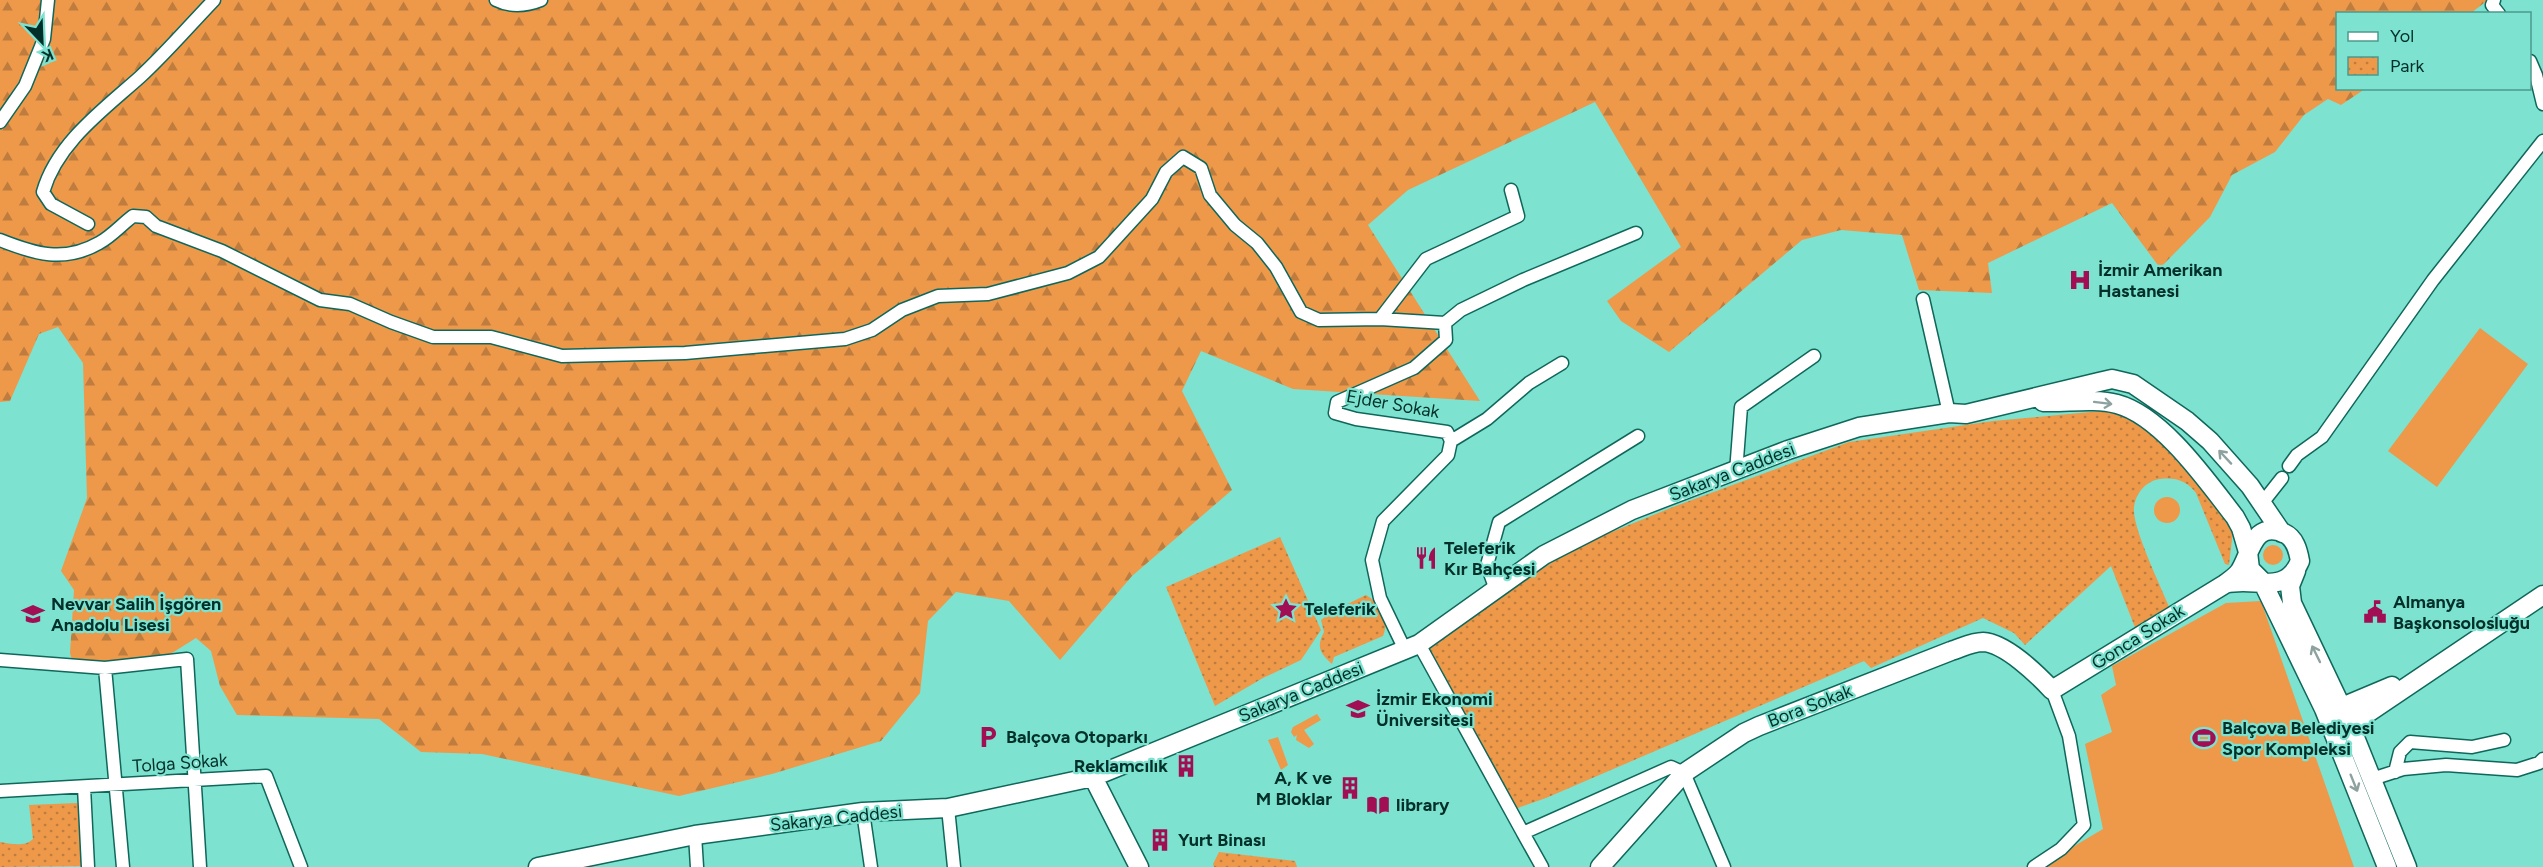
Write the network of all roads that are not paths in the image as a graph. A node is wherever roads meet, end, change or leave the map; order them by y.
1 (48, 0) edge
2 (214, 0) edge
3 (496, 0) edge
4 (541, 0) edge
5 (2531, 66) edge
6 (2543, 104) edge
7 (0, 122) edge
8 (2543, 141) edge
9 (1511, 190) dead end
10 (88, 224) dead end
11 (1635, 233) dead end
12 (0, 240) edge
13 (1923, 299) dead end
14 (1380, 319) junction
15 (1445, 323) junction
16 (1814, 356) dead end
17 (1562, 363) dead end
18 (2024, 401) junction
19 (1949, 413) junction
20 (1638, 436) dead end
21 (1451, 441) junction
22 (2289, 466) dead end
23 (1737, 472) junction
24 (2282, 478) dead end
25 (2263, 502) junction
26 (2282, 532) junction
27 (2248, 552) junction
28 (2296, 570) junction
29 (2262, 581) junction
30 (2225, 585) junction
31 (1496, 590) junction
32 (2543, 595) edge
33 (1412, 647) junction
34 (0, 660) edge
35 (105, 668) junction
36 (2432, 669) junction
37 (2052, 690) junction
38 (2333, 708) junction
39 (2350, 725) junction
40 (2504, 740) dead end
41 (2543, 759) edge
42 (2395, 772) junction
43 (1684, 773) junction
44 (1093, 777) junction
45 (194, 779) junction
46 (2372, 779) junction
47 (116, 786) junction
48 (84, 787) junction
49 (0, 791) edge
50 (948, 808) junction
51 (863, 812) junction
52 (1523, 833) junction
53 (694, 835) junction
54 (88, 867) edge
55 (123, 867) edge
56 (200, 867) edge
57 (301, 867) edge
58 (538, 867) edge
59 (697, 867) edge
60 (871, 867) edge
61 (954, 867) edge
62 (1139, 867) edge
63 (1542, 867) edge
64 (1600, 867) edge
65 (1724, 867) edge
66 (2034, 867) edge
67 (2388, 867) edge
68 (2407, 867) edge

1 - 7 street
2 - 10 street
3 - 4 street
5 - 6 street
8 - 22 street
9 - 14 street
11 - 15 street
12 - 14 street
13 - 19 street
14 - 15 street
15 - 21 street, Ejder Sokak
16 - 23 street
17 - 21 street
18 - 19 main road, Sakarya Caddesi
25 -> 18 main road, Sakarya Caddesi
18 -> 27 main road, Sakarya Caddesi
19 - 23 main road, Sakarya Caddesi
20 - 31 street
21 - 33 street, Ejder Sokak
23 - 31 main road, Sakarya Caddesi
24 - 25 street
25 - 26 main road, Sakarya Caddesi
26 - 27 main road
26 - 28 main road
27 - 29 main road
27 - 30 main road
28 - 29 main road
38 -> 28 main road
29 - 30 main road
29 - 38 main road
30 - 37 main road, Gonca Sokak
31 - 33 main road, Sakarya Caddesi
32 - 36 main road
33 - 44 main road, Sakarya Caddesi
33 - 52 street, Ejder Sokak
34 - 35 street
35 - 45 street
35 - 47 street
36 - 38 main road
36 - 39 main road
37 - 43 main road, Bora Sokak
37 - 66 street
38 - 39 main road
38 -> 67 main road
39 - 46 main road
40 - 42 street
41 - 42 street
42 - 46 street
43 - 52 street
43 - 64 main road, Bora Sokak
43 - 65 street
44 - 50 main road, Sakarya Caddesi
44 - 62 main road
45 - 47 street, Tolga Sokak
45 - 56 street
45 - 57 street, Tolga Sokak
46 - 68 main road
47 - 48 street, Tolga Sokak
47 - 55 street
48 - 49 street, Tolga Sokak
48 - 54 street
50 - 51 main road, Sakarya Caddesi
50 - 61 street
51 - 53 main road, Sakarya Caddesi
51 - 60 street
52 - 63 street, Ejder Sokak
53 - 58 main road, Sakarya Caddesi
53 - 59 street

